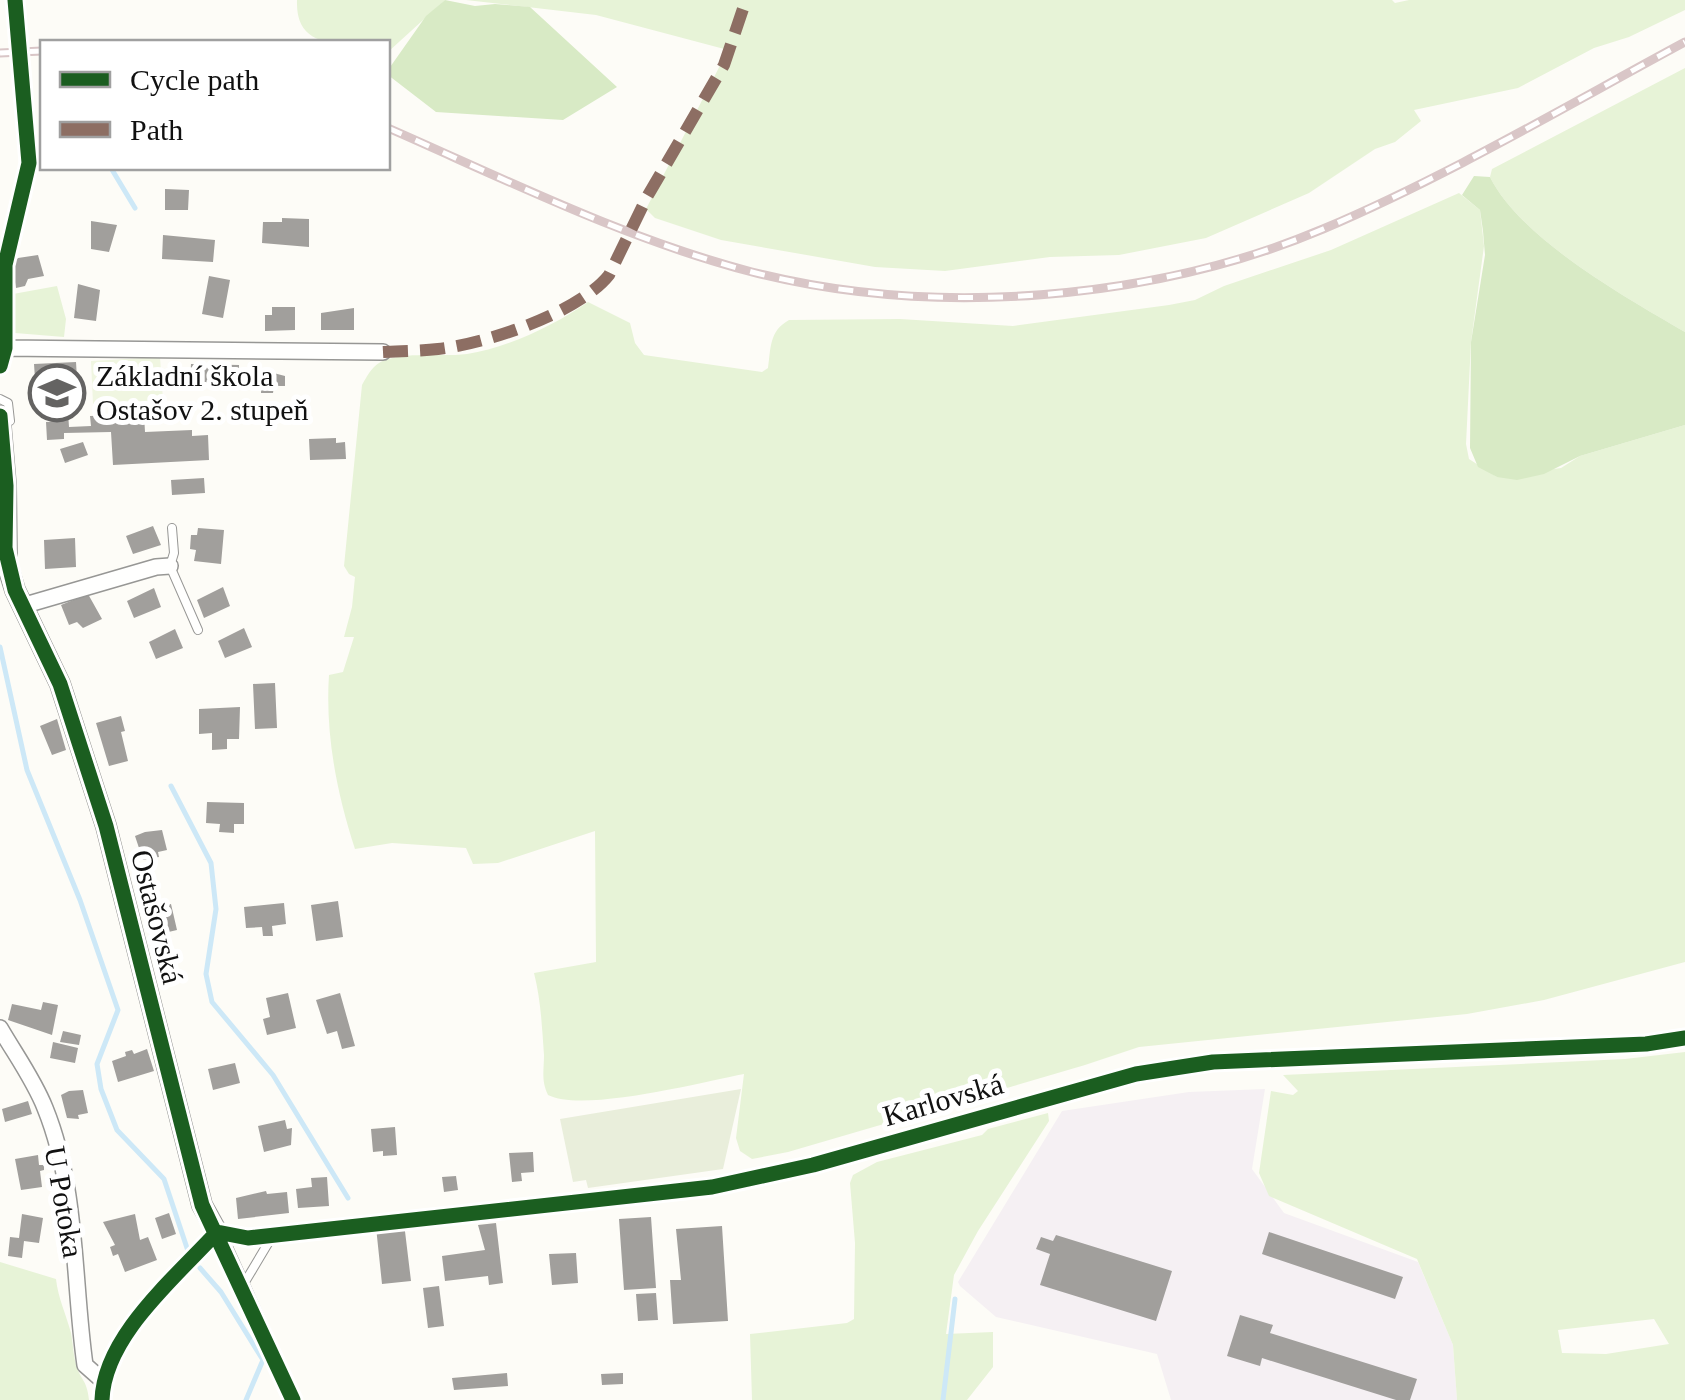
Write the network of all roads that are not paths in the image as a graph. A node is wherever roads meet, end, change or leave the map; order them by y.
1 (14, 0) edge
2 (5, 348) junction
3 (383, 352) dead end
4 (0, 366) edge
5 (0, 399) edge
6 (0, 416) edge
7 (3, 482) edge
8 (172, 528) dead end
9 (170, 566) junction
10 (22, 606) junction
11 (198, 630) dead end
12 (0, 1028) edge
13 (1685, 1038) edge
14 (218, 1232) junction
15 (273, 1234) junction
16 (242, 1287) junction
17 (102, 1380) junction
18 (102, 1400) edge
19 (293, 1400) edge

1 - 2 street
2 - 3 street
2 - 4 street
5 - 7 lane
6 - 7 street, Ostašovská
7 - 10 street, Ostašovská
8 - 9 lane
9 - 10 street
9 - 11 lane
10 - 14 street, Ostašovská
12 - 17 street, U Potoka
13 - 15 street, Karlovská
14 - 15 street, Karlovská
14 - 16 street
14 - 17 street
15 - 16 lane
16 - 19 street
17 - 18 street

